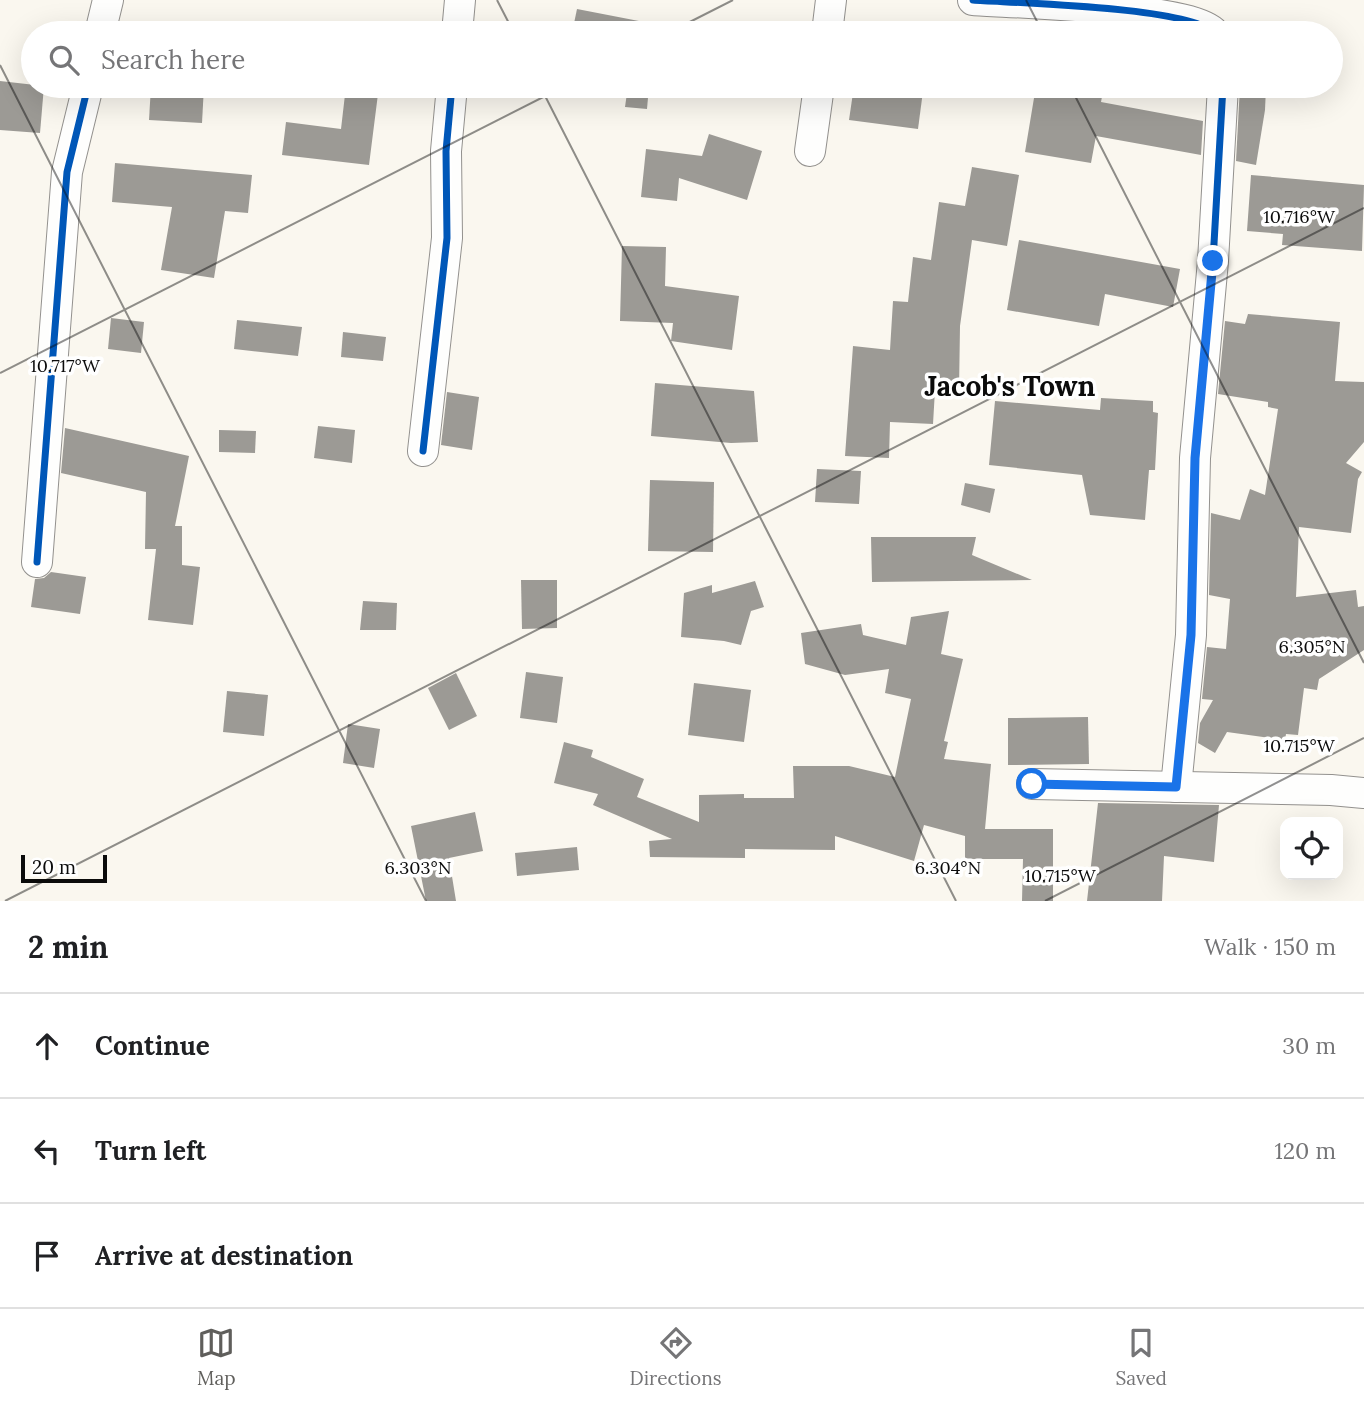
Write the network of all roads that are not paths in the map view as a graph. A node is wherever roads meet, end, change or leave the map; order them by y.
1 (108, 0) edge
2 (460, 0) edge
3 (831, 0) edge
4 (973, 0) edge
5 (103, 21) edge
6 (458, 21) edge
7 (828, 21) edge
8 (1192, 21) edge
9 (85, 98) edge
10 (451, 98) edge
11 (817, 98) edge
12 (1222, 98) edge
13 (810, 151) dead end
14 (423, 451) dead end
15 (37, 562) dead end
16 (1032, 784) dead end
17 (1176, 787) junction
18 (1364, 793) edge

1 - 5 street
2 - 6 street
3 - 7 street
4 - 8 street
9 - 15 street
10 - 14 street
11 - 13 street
12 - 17 street
16 - 17 street
17 - 18 street

